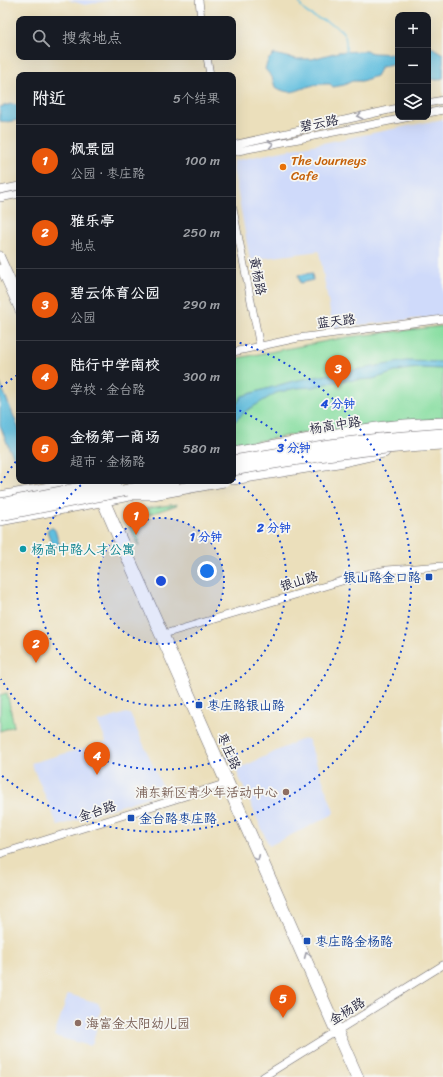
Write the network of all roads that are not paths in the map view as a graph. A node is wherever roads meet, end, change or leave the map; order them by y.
1 (199, 0) edge
2 (202, 16) edge
3 (208, 60) edge
4 (210, 72) edge
5 (443, 100) edge
6 (431, 102) edge
7 (395, 109) edge
8 (443, 110) edge
9 (431, 112) edge
10 (395, 120) edge
11 (236, 144) edge
12 (236, 151) edge
13 (16, 187) edge
14 (0, 190) edge
15 (16, 195) edge
16 (0, 198) edge
17 (236, 224) edge
18 (0, 255) edge
19 (0, 268) edge
20 (16, 290) edge
21 (16, 304) edge
22 (443, 319) edge
23 (260, 347) junction
24 (236, 351) edge
25 (443, 423) edge
26 (443, 428) edge
27 (443, 434) edge
28 (443, 439) edge
29 (443, 444) edge
30 (443, 448) edge
31 (411, 449) junction
32 (391, 451) junction
33 (236, 452) edge
34 (236, 456) edge
35 (236, 461) edge
36 (236, 470) edge
37 (236, 474) edge
38 (236, 478) edge
39 (68, 484) edge
40 (91, 484) edge
41 (100, 484) edge
42 (159, 484) edge
43 (183, 484) edge
44 (207, 484) edge
45 (114, 493) junction
46 (0, 496) edge
47 (103, 501) junction
48 (0, 504) edge
49 (0, 514) edge
50 (0, 521) edge
51 (443, 566) edge
52 (164, 634) junction
53 (224, 784) junction
54 (0, 854) edge
55 (443, 965) edge
56 (337, 1031) junction
57 (263, 1077) edge
58 (354, 1077) edge
59 (360, 1077) edge

1 - 2 street
3 - 4 street
5 - 6 street
7 -> 11 street, 碧云路
8 - 9 street
12 -> 10 street, 碧云路
13 - 14 street
15 - 16 street
17 - 23 street, 黄杨路
18 - 20 street
19 - 21 street
22 - 23 street, 蓝天路
23 - 24 street, 蓝天路
25 - 33 highway
26 - 34 main road, 杨高中路
27 - 35 highway, 杨高中路, bridge
28 - 31 main road
29 - 36 highway, bridge
30 - 31 main road
31 - 32 main road
32 - 37 main road
32 - 38 highway
39 - 46 main road
40 - 48 highway, bridge
41 - 47 street
42 - 45 highway, bridge
43 - 47 main road
44 - 45 highway, bridge
45 - 49 highway, bridge
47 - 50 main road
47 - 52 street, 枣庄路
47 - 53 street, 枣庄路
51 - 52 street, 银山路
56 -> 52 street, 枣庄路
53 - 54 street, 金台路
53 -> 56 street, 枣庄路
55 - 56 street, 金杨路
56 - 57 street, 金杨路
56 - 58 street, 枣庄路
56 - 59 street, 枣庄路

